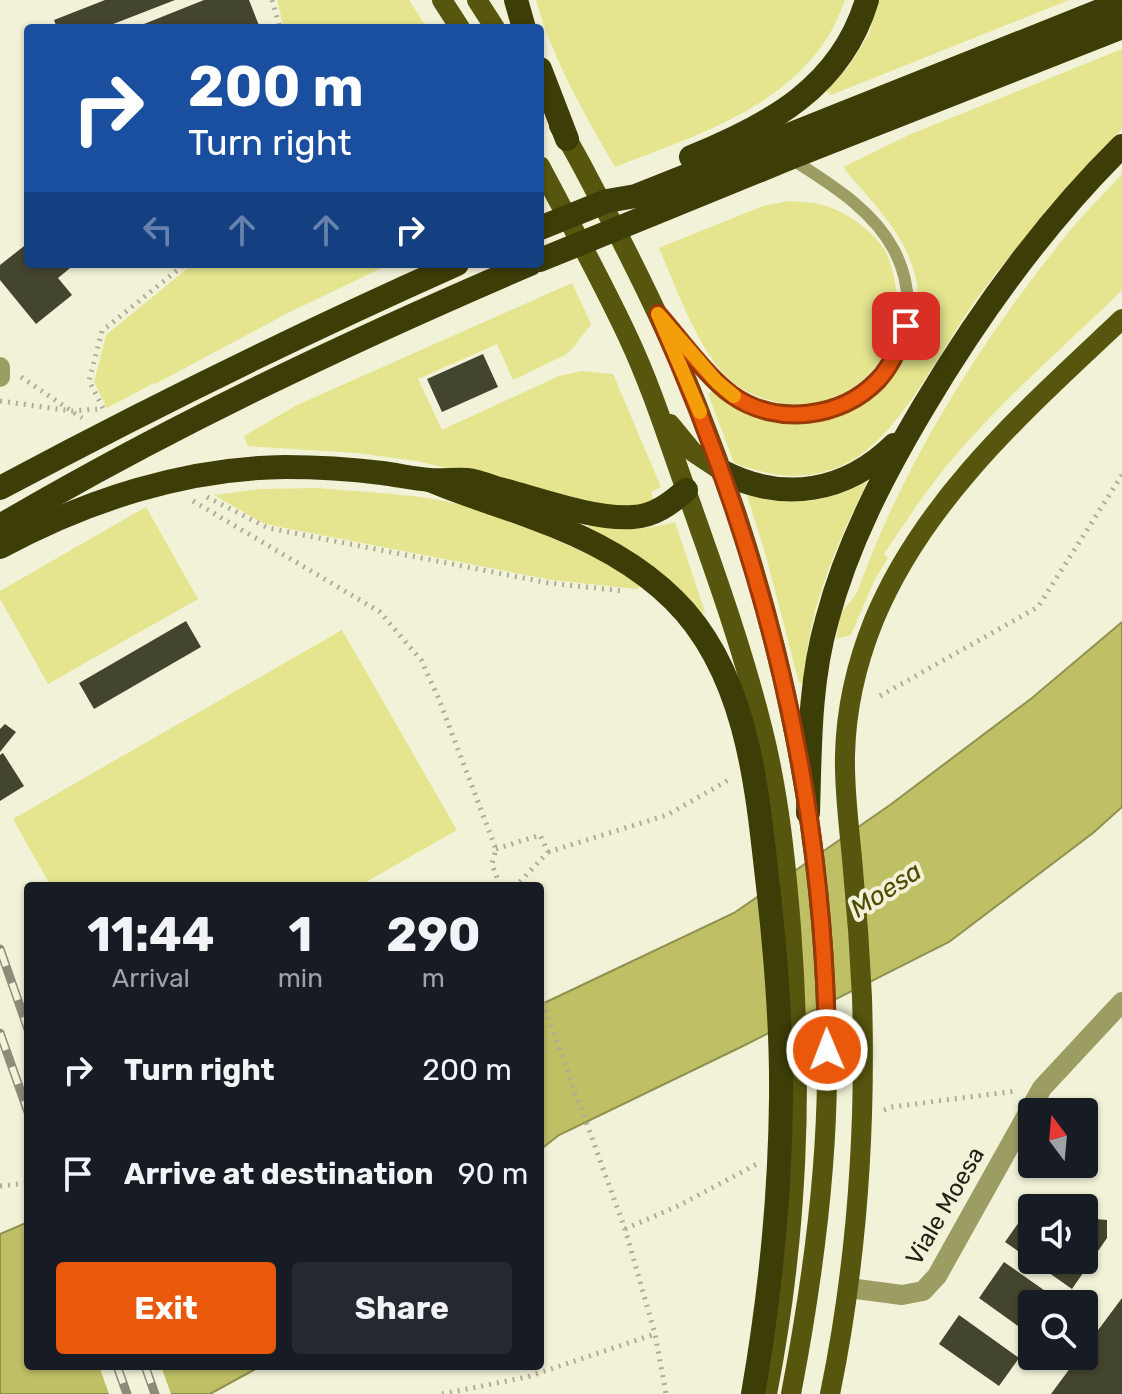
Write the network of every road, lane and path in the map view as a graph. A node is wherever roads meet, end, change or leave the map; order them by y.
1 (272, 0) edge
2 (442, 0) edge
3 (477, 0) edge
4 (516, 0) edge
5 (867, 0) edge
6 (1122, 2) edge
7 (279, 24) edge
8 (457, 24) edge
9 (492, 24) edge
10 (523, 24) edge
11 (1122, 27) edge
12 (544, 79) edge
13 (544, 104) edge
14 (567, 139) junction
15 (1122, 146) edge
16 (790, 158) junction
17 (544, 174) edge
18 (637, 198) junction
19 (544, 226) edge
20 (544, 257) edge
21 (180, 268) edge
22 (448, 268) edge
23 (520, 268) edge
24 (658, 314) junction
25 (1122, 319) edge
26 (6, 373) edge
27 (0, 401) edge
28 (72, 411) junction
29 (660, 411) junction
30 (915, 422) junction
31 (713, 466) junction
32 (1122, 475) edge
33 (432, 481) junction
34 (199, 482) junction
35 (0, 488) edge
36 (686, 490) junction
37 (203, 509) dead end
38 (0, 526) edge
39 (0, 547) edge
40 (637, 593) dead end
41 (880, 696) dead end
42 (736, 776) dead end
43 (808, 813) junction
44 (496, 849) junction
45 (548, 852) junction
46 (499, 882) edge
47 (520, 882) edge
48 (1122, 1002) edge
49 (544, 1006) edge
50 (788, 1176) junction
51 (24, 1183) edge
52 (0, 1186) edge
53 (849, 1288) junction
54 (655, 1334) junction
55 (442, 1394) edge
56 (666, 1394) edge
57 (753, 1394) edge
58 (767, 1394) edge
59 (791, 1394) edge
60 (830, 1394) edge

1 - 7 path
2 - 8 main road
3 - 9 main road
4 - 10 highway
5 - 18 highway
6 - 18 highway
11 - 16 highway
12 - 14 highway
13 - 14 main road
14 - 24 main road
15 - 30 highway
16 - 18 highway
16 - 24 lane
17 - 29 main road
18 - 19 highway
18 - 20 highway
21 - 28 path
22 - 35 highway
23 - 38 highway
24 - 31 main road
25 - 53 main road
26 - 28 path
27 - 28 path
29 - 31 main road
29 - 36 main road
30 - 31 highway
30 - 43 highway
31 - 36 main road
31 - 43 main road
32 - 41 path
33 - 34 highway
33 - 36 highway
33 - 50 highway
34 - 39 highway
34 - 40 path
36 - 50 main road
37 - 44 path
42 - 45 path
43 - 59 main road
44 - 45 path
44 - 46 path
45 - 47 path
48 - 53 street, Viale Moesa
49 - 54 path
50 - 57 highway
50 - 58 main road
51 - 52 path
53 - 60 main road
54 - 55 path
54 - 56 path

